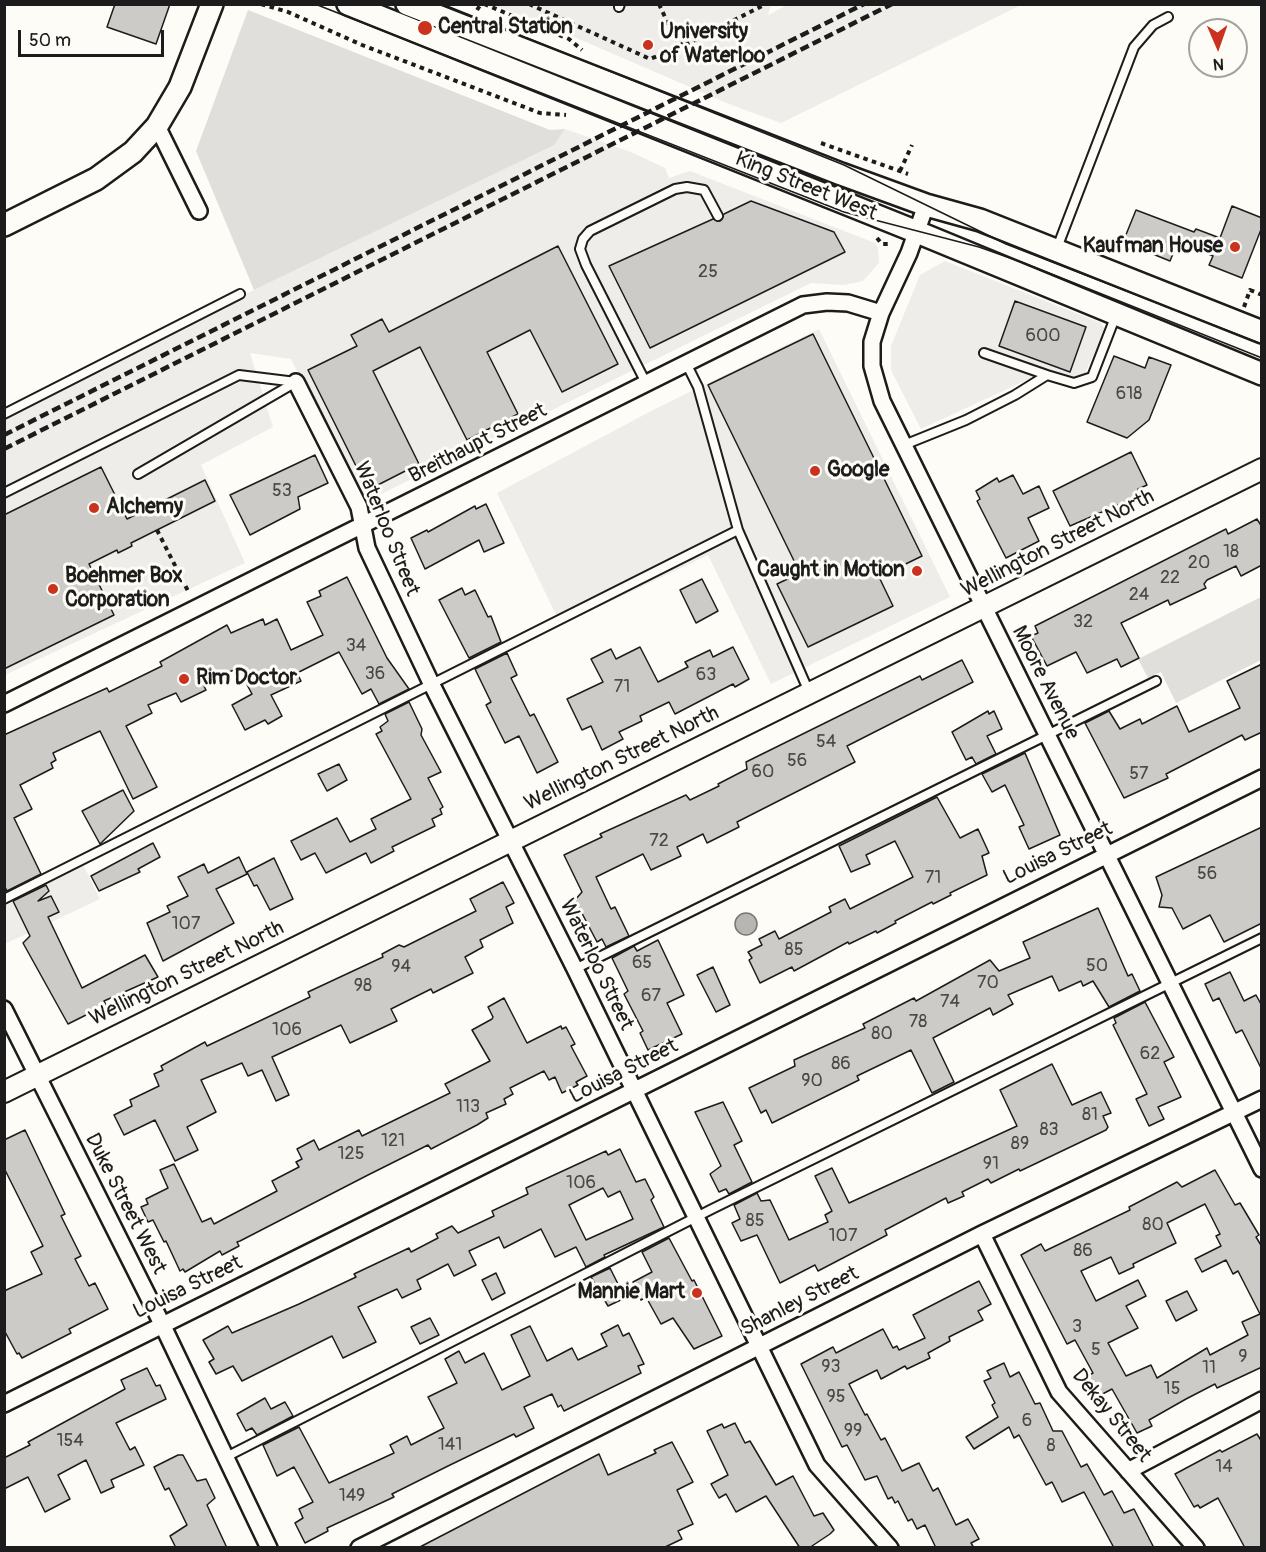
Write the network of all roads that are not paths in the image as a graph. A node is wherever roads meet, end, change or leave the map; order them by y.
1 (212, 4) edge
2 (348, 4) edge
3 (407, 4) edge
4 (1168, 17) dead end
5 (157, 126) junction
6 (926, 205) junction
7 (199, 211) dead end
8 (718, 216) dead end
9 (4, 225) edge
10 (917, 231) junction
11 (1057, 250) junction
12 (240, 294) dead end
13 (880, 313) junction
14 (1116, 314) junction
15 (1262, 332) edge
16 (984, 353) dead end
17 (686, 363) junction
18 (1262, 374) edge
19 (1047, 375) junction
20 (297, 382) junction
21 (646, 383) junction
22 (4, 414) edge
23 (904, 445) junction
24 (1262, 469) edge
25 (138, 474) dead end
26 (4, 493) edge
27 (362, 525) junction
28 (738, 530) junction
29 (984, 608) junction
30 (1156, 681) dead end
31 (431, 683) junction
32 (810, 693) junction
33 (4, 704) edge
34 (1048, 736) junction
35 (1262, 778) edge
36 (510, 840) junction
37 (1105, 854) junction
38 (4, 899) edge
39 (1262, 938) edge
40 (575, 969) junction
41 (1169, 984) junction
42 (4, 1009) edge
43 (37, 1075) junction
44 (634, 1090) junction
45 (4, 1092) edge
46 (1262, 1099) edge
47 (1234, 1113) junction
48 (1262, 1169) edge
49 (696, 1217) junction
50 (982, 1234) junction
51 (162, 1324) junction
52 (760, 1346) junction
53 (1262, 1400) edge
54 (4, 1404) edge
55 (226, 1457) junction
56 (1128, 1471) junction
57 (269, 1548) edge
58 (359, 1548) edge
59 (890, 1548) edge
60 (1196, 1548) edge

1 - 5 main road
2 - 10 main road, King Street West
3 - 6 main road, King Street West
4 - 11 lane
5 - 7 street
5 - 9 main road
6 - 10 street, Moore Avenue
6 - 11 main road, King Street West
8 - 21 lane
10 - 13 street, Moore Avenue
10 - 14 main road, King Street West
11 - 15 main road, King Street West
12 - 22 lane
13 - 17 street, Breithaupt Street
13 - 23 street, Moore Avenue
14 - 18 main road, King Street West
14 - 19 lane
16 - 19 lane
17 - 21 street, Breithaupt Street
17 - 28 lane
19 - 23 lane
20 - 25 lane
20 - 26 lane
20 - 27 street, Waterloo Street
21 - 27 street, Breithaupt Street
23 - 29 street, Moore Avenue
24 - 29 street, Wellington Street North
27 - 31 street, Waterloo Street
27 - 33 street, Breithaupt Street
28 - 31 lane
28 - 32 lane
29 - 32 street, Wellington Street North
29 - 34 street, Moore Avenue
30 - 34 lane
31 - 36 street, Waterloo Street
31 - 38 lane
32 - 36 street, Wellington Street North
34 - 37 street, Moore Avenue
34 - 40 lane
35 - 37 street, Louisa Street
36 - 40 street, Waterloo Street
36 - 43 street, Wellington Street North
37 - 41 street, Moore Avenue
37 - 44 street, Louisa Street
39 - 41 lane
40 - 44 street, Waterloo Street
41 - 47 street, Moore Avenue
41 - 49 lane
42 - 43 street, Duke Street West
43 - 45 street, Wellington Street North
43 - 51 street, Duke Street West
44 - 49 street, Waterloo Street
44 - 51 street, Louisa Street
46 - 47 street, Shanley Street
47 - 48 street, Moore Avenue
47 - 50 street, Shanley Street
49 - 52 street, Waterloo Street
49 - 55 lane
50 - 52 street, Shanley Street
50 - 56 street, Dekay Street
51 - 54 street, Louisa Street
51 - 55 street, Duke Street West
52 - 58 street, Shanley Street
52 - 59 street, Waterloo Street
53 - 56 street
55 - 57 street, Duke Street West
56 - 60 street, Dekay Street

